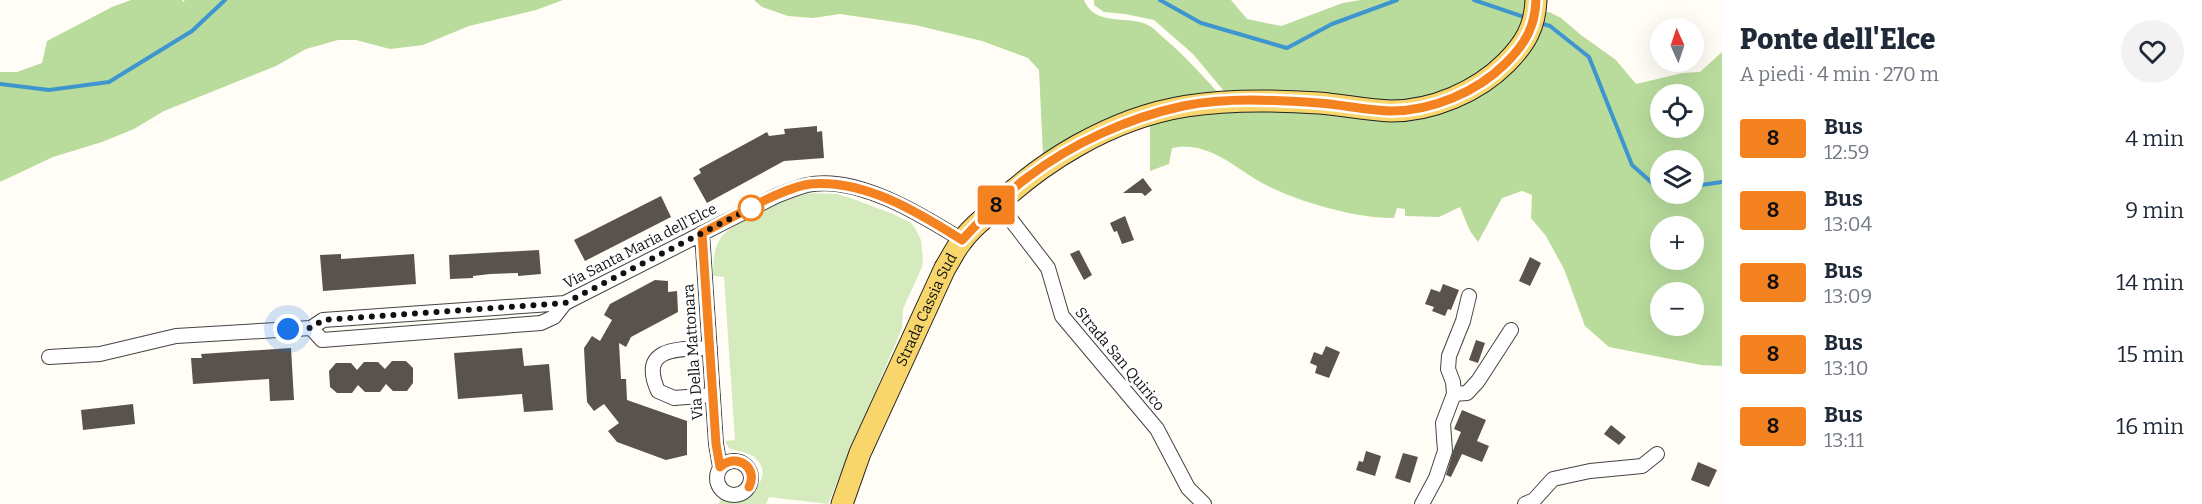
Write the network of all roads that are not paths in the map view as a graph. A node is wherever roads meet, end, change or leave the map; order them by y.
1 (1536, 5) edge
2 (998, 203) junction
3 (702, 233) junction
4 (962, 240) junction
5 (1469, 296) dead end
6 (565, 303) junction
7 (311, 328) junction
8 (1511, 330) dead end
9 (710, 348) junction
10 (49, 357) dead end
11 (1454, 394) junction
12 (713, 395) junction
13 (1657, 454) dead end
14 (720, 467) dead end
15 (842, 504) edge
16 (1204, 504) edge
17 (1422, 504) edge
18 (1525, 504) edge

1 - 2 main road, Strada Cassia Sud
2 - 4 main road, Strada Cassia Sud
2 - 16 street, Strada San Quirico
3 - 4 street, Via Santa Maria dell'Elce
3 - 6 street, Via Santa Maria dell'Elce
3 - 9 street, Via Della Mattonara
4 - 15 main road, Strada Cassia Sud
5 - 11 street
6 - 7 street, Via Santa Maria dell'Elce
6 - 7 street, Via Santa Maria dell'Elce
7 - 10 street, Via Santa Maria dell'Elce
8 - 11 street
9 - 12 street, Via Della Mattonara
9 - 12 street
11 - 17 street
12 - 14 street, Via Della Mattonara
13 - 18 street

